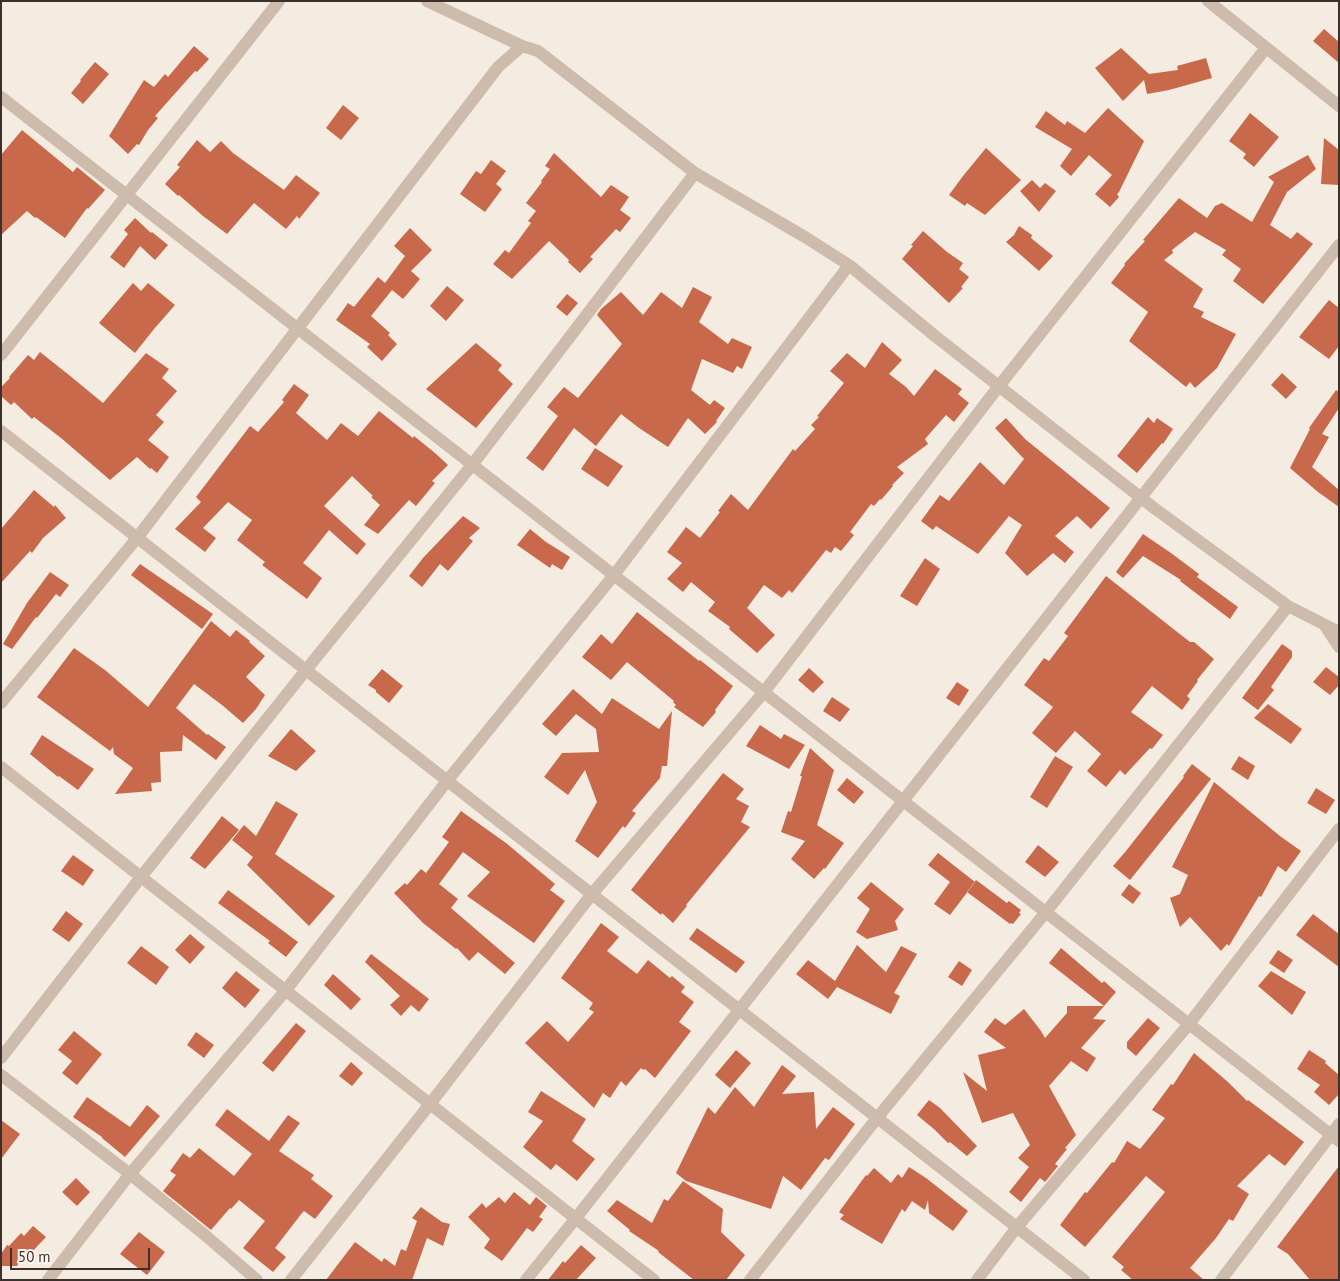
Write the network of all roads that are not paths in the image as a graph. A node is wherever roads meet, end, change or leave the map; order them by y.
1 (279, 1) edge
2 (427, 1) edge
3 (1208, 1) edge
4 (522, 46) junction
5 (1266, 48) junction
6 (1, 97) edge
7 (1339, 106) edge
8 (695, 173) junction
9 (127, 196) junction
10 (1339, 244) edge
11 (849, 265) junction
12 (298, 329) junction
13 (1, 355) edge
14 (999, 386) junction
15 (1, 431) edge
16 (472, 465) junction
17 (1141, 498) junction
18 (137, 538) junction
19 (614, 576) junction
20 (1288, 606) junction
21 (1325, 626) junction
22 (1339, 632) edge
23 (1339, 647) edge
24 (306, 670) junction
25 (764, 692) junction
26 (1, 703) edge
27 (1, 767) edge
28 (447, 781) junction
29 (903, 800) junction
30 (1339, 829) edge
31 (141, 877) junction
32 (592, 894) junction
33 (1046, 912) junction
34 (286, 990) junction
35 (739, 1010) junction
36 (1189, 1024) junction
37 (1, 1058) edge
38 (1, 1075) edge
39 (430, 1104) junction
40 (877, 1118) junction
41 (1336, 1133) edge
42 (130, 1174) junction
43 (576, 1218) junction
44 (1017, 1227) junction
45 (48, 1280) edge
46 (257, 1280) edge
47 (291, 1280) edge
48 (526, 1280) edge
49 (654, 1280) edge
50 (750, 1280) edge
51 (977, 1280) edge
52 (1084, 1280) edge
53 (1221, 1280) edge

1 - 9 street
2 - 4 street
3 - 5 street
4 - 8 street
4 - 12 street
5 - 7 street
5 - 14 street
6 - 9 street
8 - 11 street
8 - 16 street
9 - 12 street
9 - 13 street
10 - 17 street
11 - 14 street
11 - 19 street
12 - 16 street
12 - 18 street
14 - 17 street
14 - 25 street
15 - 18 street
16 - 19 street
16 - 24 street
17 - 20 street
17 - 29 street
18 - 24 street
18 - 26 street
19 - 25 street
19 - 28 street
20 - 21 street
20 - 33 street
21 - 22 street
21 - 23 street
24 - 28 street
24 - 31 street
25 - 29 street
25 - 32 street
27 - 31 street
28 - 32 street
28 - 34 street
29 - 33 street
29 - 35 street
30 - 36 street
31 - 34 street
31 - 37 street
32 - 35 street
32 - 39 street
33 - 36 street
33 - 40 street
34 - 39 street
34 - 42 street
35 - 40 street
35 - 43 street
36 - 41 street
36 - 44 street
38 - 42 street
39 - 43 street
39 - 47 street
40 - 44 street
40 - 50 street
41 - 53 street
42 - 45 street
42 - 46 street
43 - 48 street
43 - 49 street
44 - 51 street
44 - 52 street

